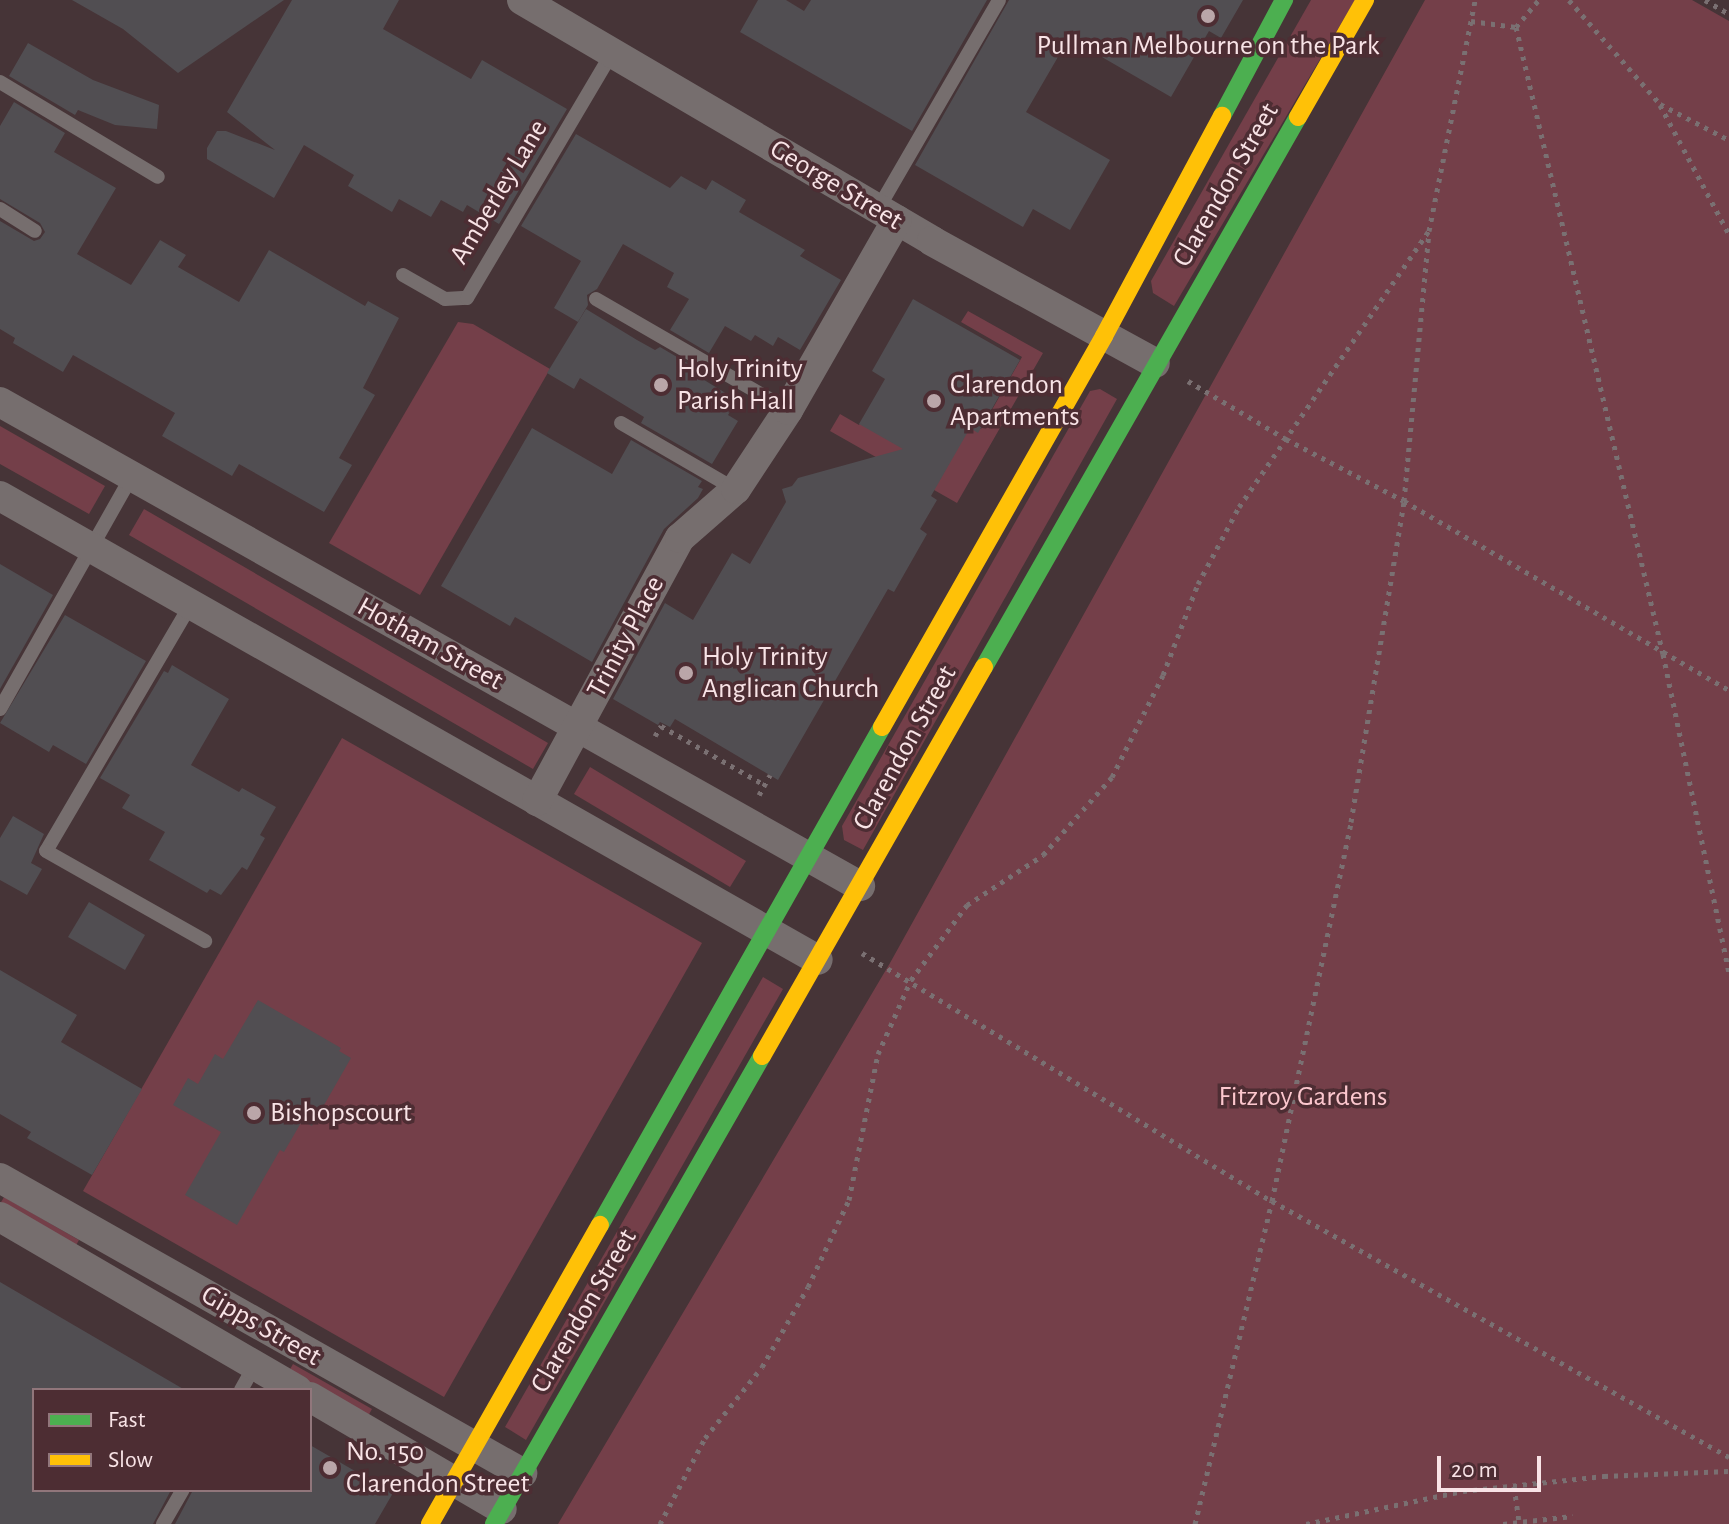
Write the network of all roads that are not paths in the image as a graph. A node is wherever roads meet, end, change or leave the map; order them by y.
1 (522, 0) edge
2 (999, 0) edge
3 (1284, 0) edge
4 (1365, 0) edge
5 (612, 53) junction
6 (0, 82) edge
7 (158, 177) dead end
8 (0, 209) edge
9 (888, 215) junction
10 (35, 231) dead end
11 (403, 275) dead end
12 (596, 299) dead end
13 (1104, 336) junction
14 (1155, 363) junction
15 (0, 402) edge
16 (788, 410) junction
17 (621, 423) dead end
18 (132, 476) junction
19 (736, 489) junction
20 (0, 496) edge
21 (93, 548) junction
22 (191, 604) junction
23 (0, 709) edge
24 (577, 727) junction
25 (537, 801) junction
26 (809, 858) junction
27 (860, 886) junction
28 (767, 930) junction
29 (205, 941) dead end
30 (825, 948) junction
31 (0, 1178) edge
32 (0, 1217) edge
33 (273, 1333) junction
34 (248, 1378) edge
35 (289, 1388) edge
36 (312, 1398) edge
37 (393, 1402) junction
38 (374, 1435) junction
39 (474, 1447) junction
40 (522, 1473) junction
41 (456, 1481) junction
42 (182, 1492) edge
43 (498, 1516) edge
44 (163, 1524) edge
45 (430, 1524) edge

1 - 5 street, George Street
2 - 9 lane
3 - 13 street, Clarendon Street
4 - 14 street, Clarendon Street
5 - 9 street, George Street
5 - 11 lane, Amberley Lane
6 - 7 lane
8 - 10 lane
9 - 13 street, George Street
9 - 16 street, Trinity Place
12 - 16 lane
13 - 14 street, George Street
13 - 26 street, Clarendon Street
14 - 27 street, Clarendon Street
15 - 18 street, Hotham Street
16 - 19 street, Trinity Place
17 - 19 lane
18 - 21 lane
18 - 24 street, Hotham Street
19 - 24 street, Trinity Place
20 - 21 street
21 - 22 street
21 - 23 lane
22 - 25 street
22 - 29 lane
24 - 25 street, Trinity Place
24 - 26 street, Hotham Street
25 - 28 street
26 - 27 street, Hotham Street
26 - 28 street, Clarendon Street
27 - 30 street, Clarendon Street
28 - 30 street
28 - 39 street, Clarendon Street
30 - 40 street, Clarendon Street
31 - 33 street, Gipps Street
32 - 34 street, Gipps Street
33 - 34 street
33 - 37 street, Gipps Street
34 - 35 street, Gipps Street
36 - 38 street, Gipps Street
37 - 38 street
37 - 39 street, Gipps Street
38 - 41 street, Gipps Street
39 - 40 street, Gipps Street
39 - 41 street, Clarendon Street
40 - 43 street, Clarendon Street
41 - 43 street, Gipps Street
41 - 45 street, Clarendon Street
42 - 44 lane

